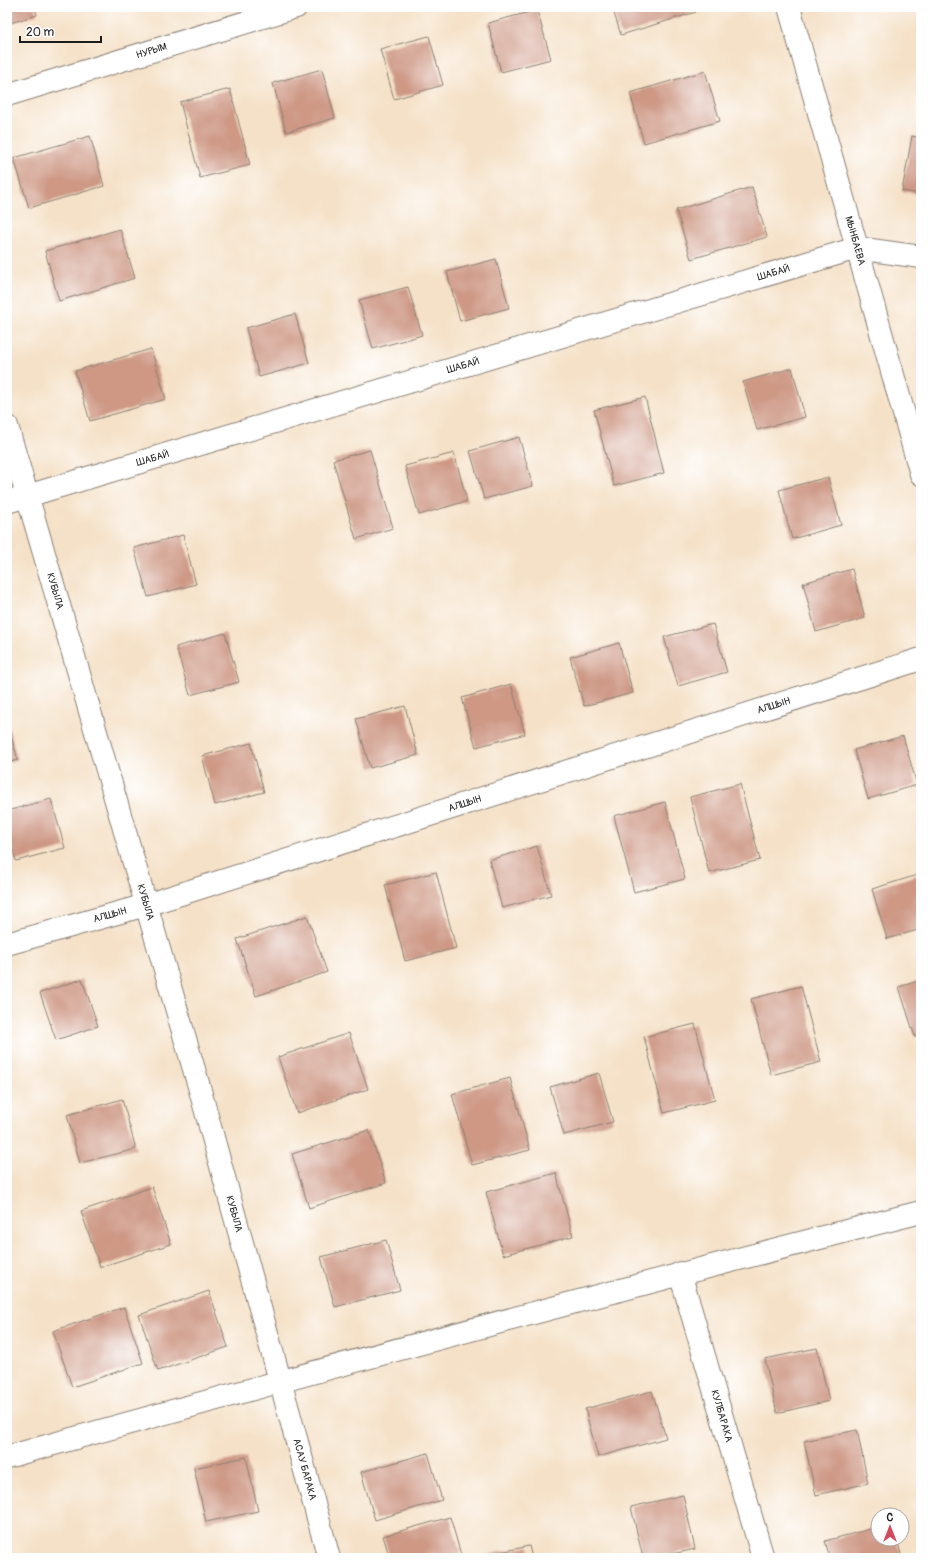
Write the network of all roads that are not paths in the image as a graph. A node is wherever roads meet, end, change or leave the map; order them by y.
1 (296, 7) edge
2 (788, 7) edge
3 (7, 95) edge
4 (857, 248) junction
5 (921, 257) edge
6 (7, 426) edge
7 (921, 474) edge
8 (17, 499) edge
9 (921, 659) edge
10 (146, 905) junction
11 (7, 944) edge
12 (921, 1212) edge
13 (680, 1273) junction
14 (279, 1381) junction
15 (7, 1457) edge
16 (329, 1558) edge
17 (763, 1558) edge

1 - 3 street, НУРЫМ
2 - 4 street, МЫНБАЕВА
4 - 5 street, ШАБАЙ
4 - 7 street, МЫНБАЕВА
4 - 8 street, ШАБАЙ
6 - 8 street, КУБЫЛА
8 - 10 street, КУБЫЛА
9 - 10 street, АЛШЫН
10 - 11 street, АЛШЫН
10 - 14 street, КУБЫЛА
12 - 13 street
13 - 14 street
13 - 17 street, КУЛБАРАКА
14 - 15 street
14 - 16 street, АСАУ БАРАКА

